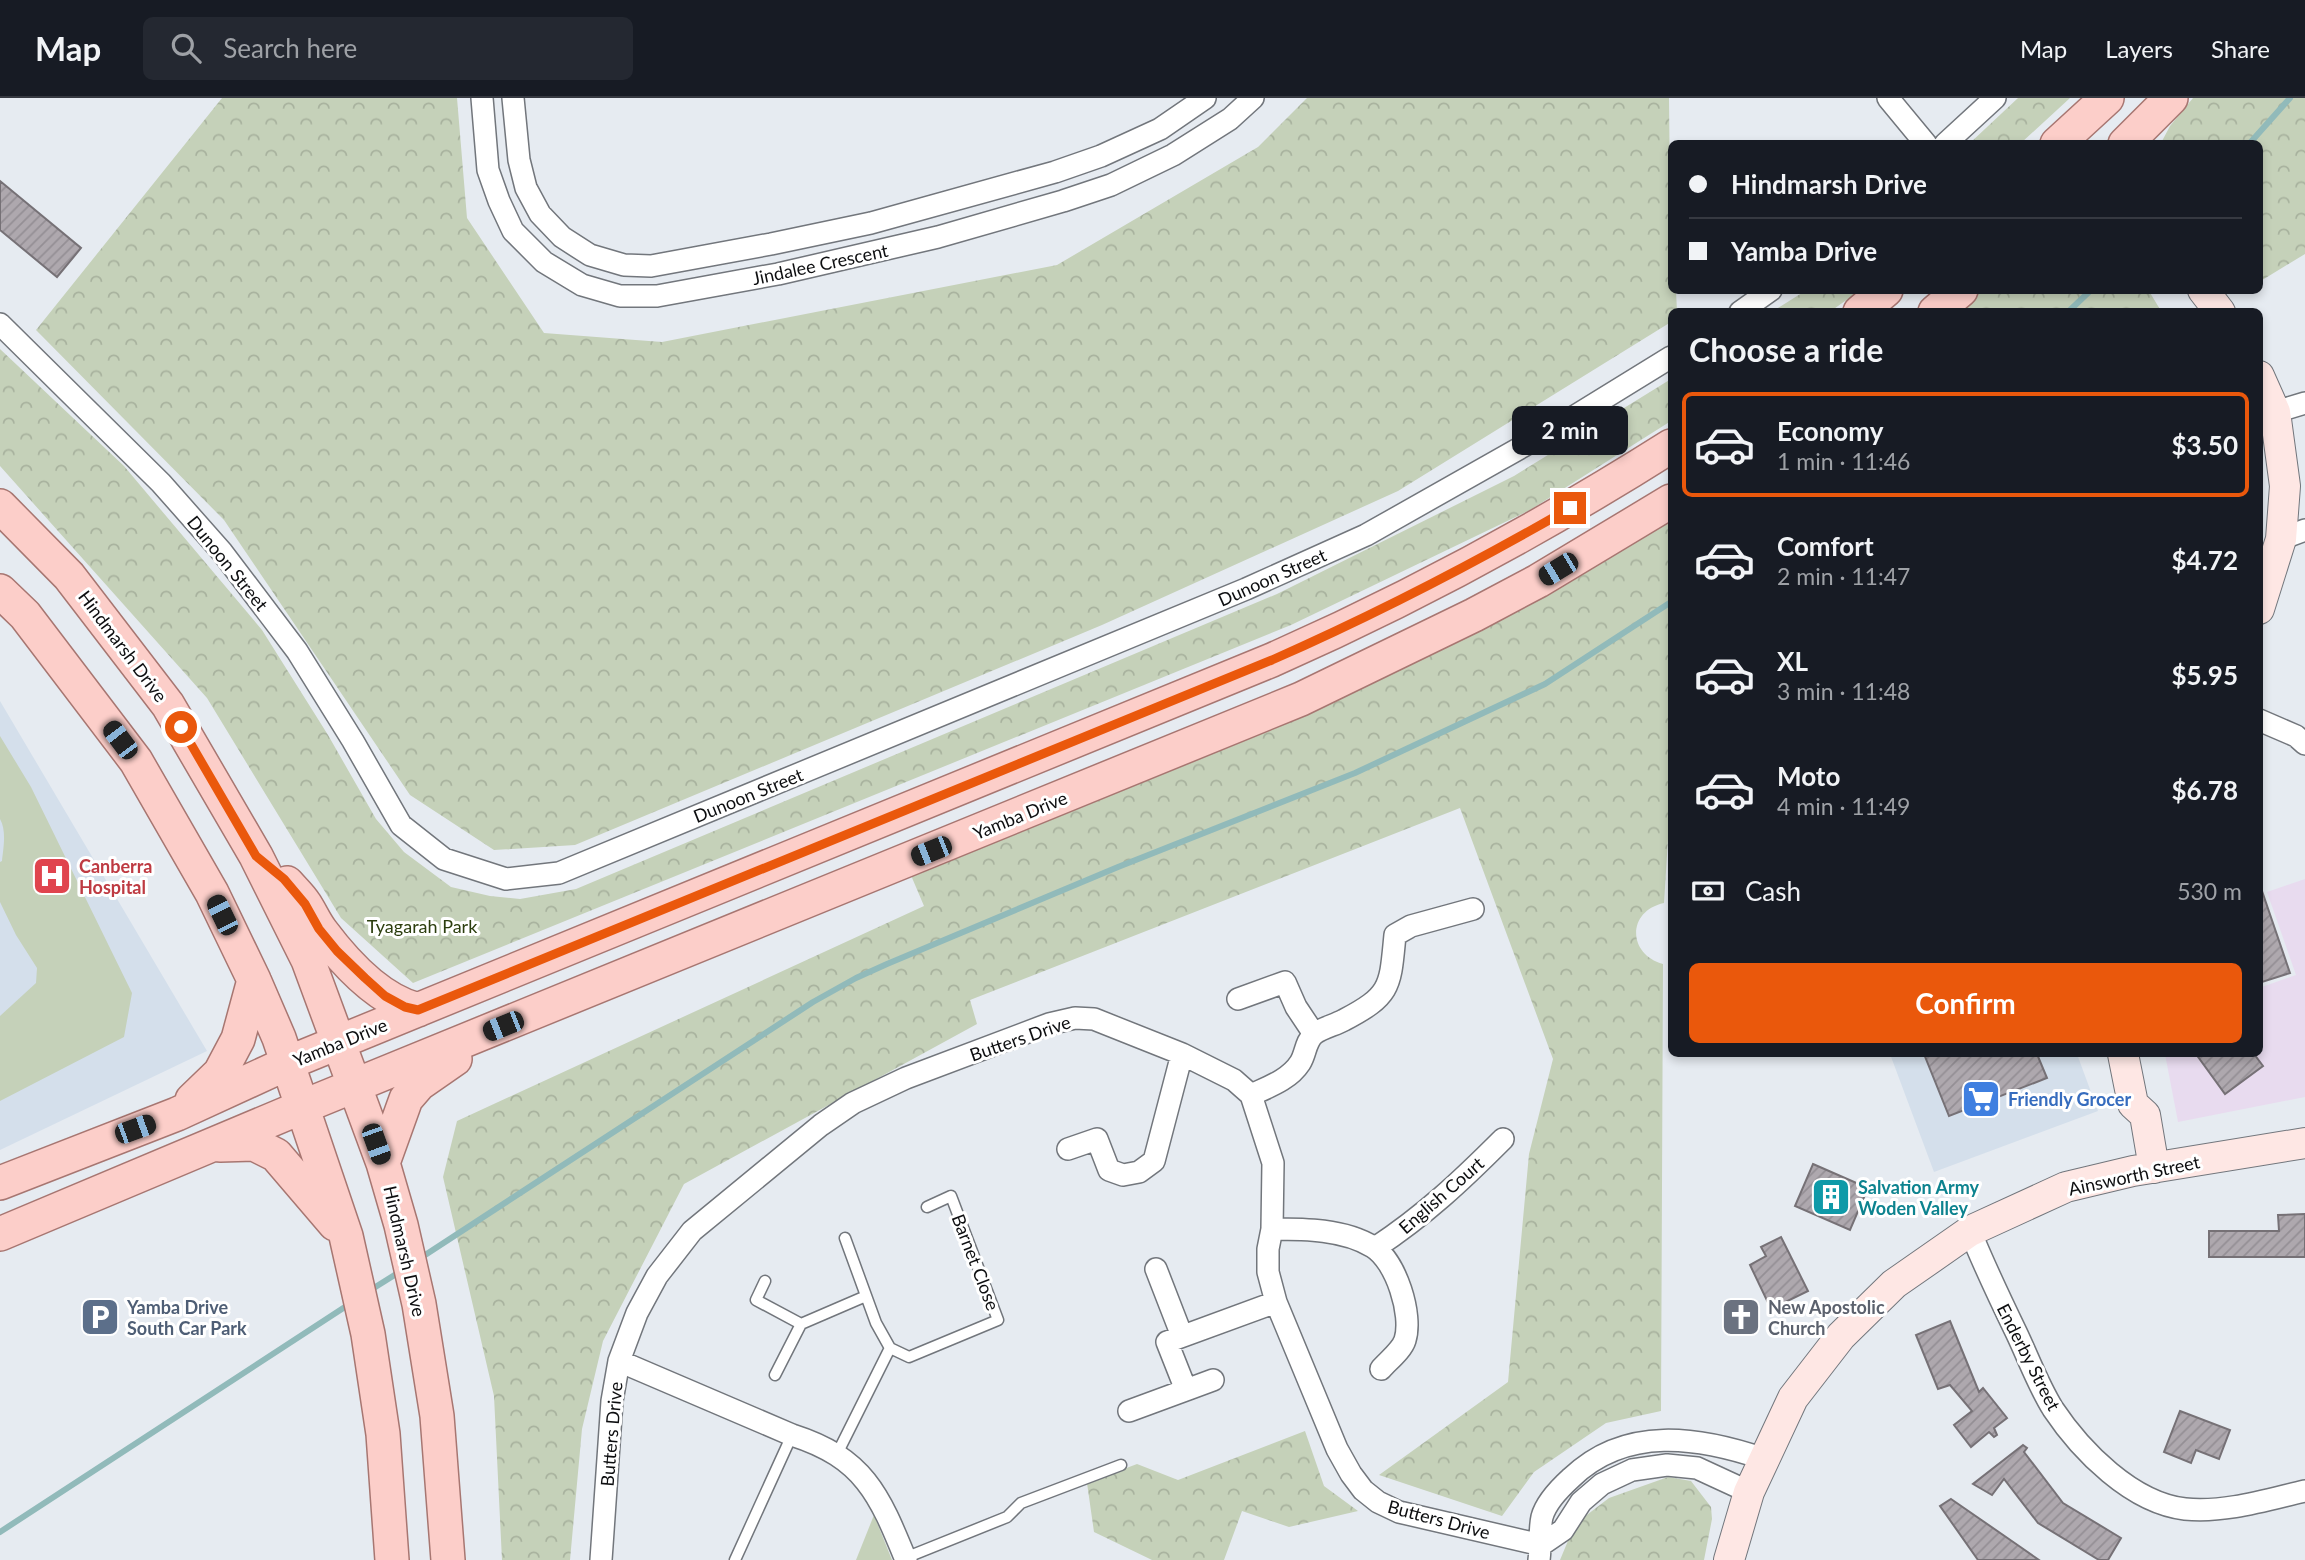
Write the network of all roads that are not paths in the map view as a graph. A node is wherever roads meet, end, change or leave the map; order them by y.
1 (482, 98) edge
2 (513, 98) edge
3 (1205, 98) edge
4 (1253, 98) edge
5 (1888, 98) edge
6 (1995, 98) edge
7 (2106, 98) edge
8 (2171, 98) edge
9 (1923, 140) edge
10 (1949, 140) edge
11 (2061, 140) edge
12 (2095, 140) edge
13 (2129, 140) edge
14 (1765, 294) edge
15 (1881, 294) edge
16 (1956, 294) edge
17 (2206, 294) edge
18 (1746, 308) edge
19 (1865, 308) edge
20 (1940, 308) edge
21 (2217, 308) edge
22 (0, 324) edge
23 (1668, 359) edge
24 (2263, 385) edge
25 (2305, 403) edge
26 (2275, 412) junction
27 (1668, 448) edge
28 (1668, 503) edge
29 (0, 506) edge
30 (2293, 535) edge
31 (0, 591) edge
32 (2263, 600) edge
33 (2263, 722) edge
34 (2305, 744) edge
35 (256, 856) junction
36 (1473, 909) dead end
37 (254, 980) junction
38 (1238, 999) dead end
39 (418, 1010) junction
40 (503, 1026) junction
41 (1314, 1034) junction
42 (339, 1043) junction
43 (1182, 1054) junction
44 (2124, 1057) edge
45 (288, 1063) junction
46 (355, 1086) junction
47 (1251, 1095) junction
48 (302, 1107) junction
49 (177, 1114) junction
50 (1503, 1139) dead end
51 (2305, 1143) edge
52 (216, 1145) junction
53 (1068, 1149) dead end
54 (383, 1163) junction
55 (2143, 1170) junction
56 (0, 1183) edge
57 (928, 1207) dead end
58 (1272, 1229) junction
59 (1970, 1231) junction
60 (0, 1234) edge
61 (845, 1238) dead end
62 (348, 1245) junction
63 (1375, 1248) junction
64 (1156, 1269) dead end
65 (765, 1281) dead end
66 (866, 1296) junction
67 (1276, 1301) junction
68 (801, 1324) junction
69 (1182, 1336) junction
70 (890, 1348) junction
71 (619, 1361) junction
72 (1381, 1370) dead end
73 (775, 1375) dead end
74 (1213, 1380) dead end
75 (1186, 1390) junction
76 (1129, 1411) dead end
77 (792, 1435) junction
78 (837, 1454) junction
79 (1765, 1459) junction
80 (1121, 1465) dead end
81 (2305, 1491) edge
82 (1749, 1492) junction
83 (1540, 1553) edge
84 (906, 1559) edge
85 (392, 1560) edge
86 (448, 1560) edge
87 (601, 1560) edge
88 (735, 1560) edge
89 (1729, 1560) edge

1 - 4 street, Jindalee Crescent
2 - 3 street, Jindalee Crescent
5 - 9 street
6 - 10 street
7 - 11 main road
7 - 12 main road
8 - 13 main road
14 - 18 street
15 - 19 main road
16 - 20 main road
17 - 21 street
22 - 23 street, Dunoon Street
24 - 26 street
25 - 26 street
26 - 30 street
27 - 39 main road, Yamba Drive
28 - 40 main road, Yamba Drive
29 - 35 main road, Hindmarsh Drive
30 - 32 street
31 - 37 main road
33 - 34 street
35 - 39 main road
35 - 42 main road, Hindmarsh Drive
36 - 41 street
37 - 45 main road
37 - 49 main road
38 - 41 street
39 - 42 main road, Yamba Drive
40 - 46 main road, Yamba Drive
40 - 54 main road
41 - 47 street
42 - 45 main road, Yamba Drive
42 - 46 main road, Hindmarsh Drive
43 - 47 street, Butters Drive
43 - 53 street
43 - 71 street, Butters Drive
44 - 55 street
45 - 48 main road
45 - 49 main road, Yamba Drive
46 - 48 main road, Yamba Drive
46 - 54 main road, Hindmarsh Drive
47 - 58 street, Butters Drive
48 - 52 main road, Yamba Drive
48 - 62 main road
49 - 56 main road, Yamba Drive
50 - 63 street, English Court
51 - 55 street, Ainsworth Street
52 - 60 main road, Yamba Drive
52 - 62 main road
54 - 86 main road, Hindmarsh Drive
55 - 59 street, Ainsworth Street
57 - 70 lane, Barnet Close
58 - 63 street
58 - 67 street, Butters Drive
59 - 79 street, Ainsworth Street
59 - 81 street, Enderby Street
61 - 66 lane
62 - 85 main road
63 - 72 street
64 - 69 street
65 - 68 lane
66 - 68 lane
66 - 70 lane
67 - 69 street
67 - 83 street, Butters Drive
68 - 73 lane
69 - 75 street
70 - 78 lane
71 - 77 street
71 - 87 street, Butters Drive
74 - 75 street
75 - 76 street
77 - 78 street
77 - 88 lane
78 - 84 street
79 - 82 street, Ainsworth Street
79 - 83 street
80 - 84 lane
82 - 83 street
82 - 89 street, Ainsworth Street

